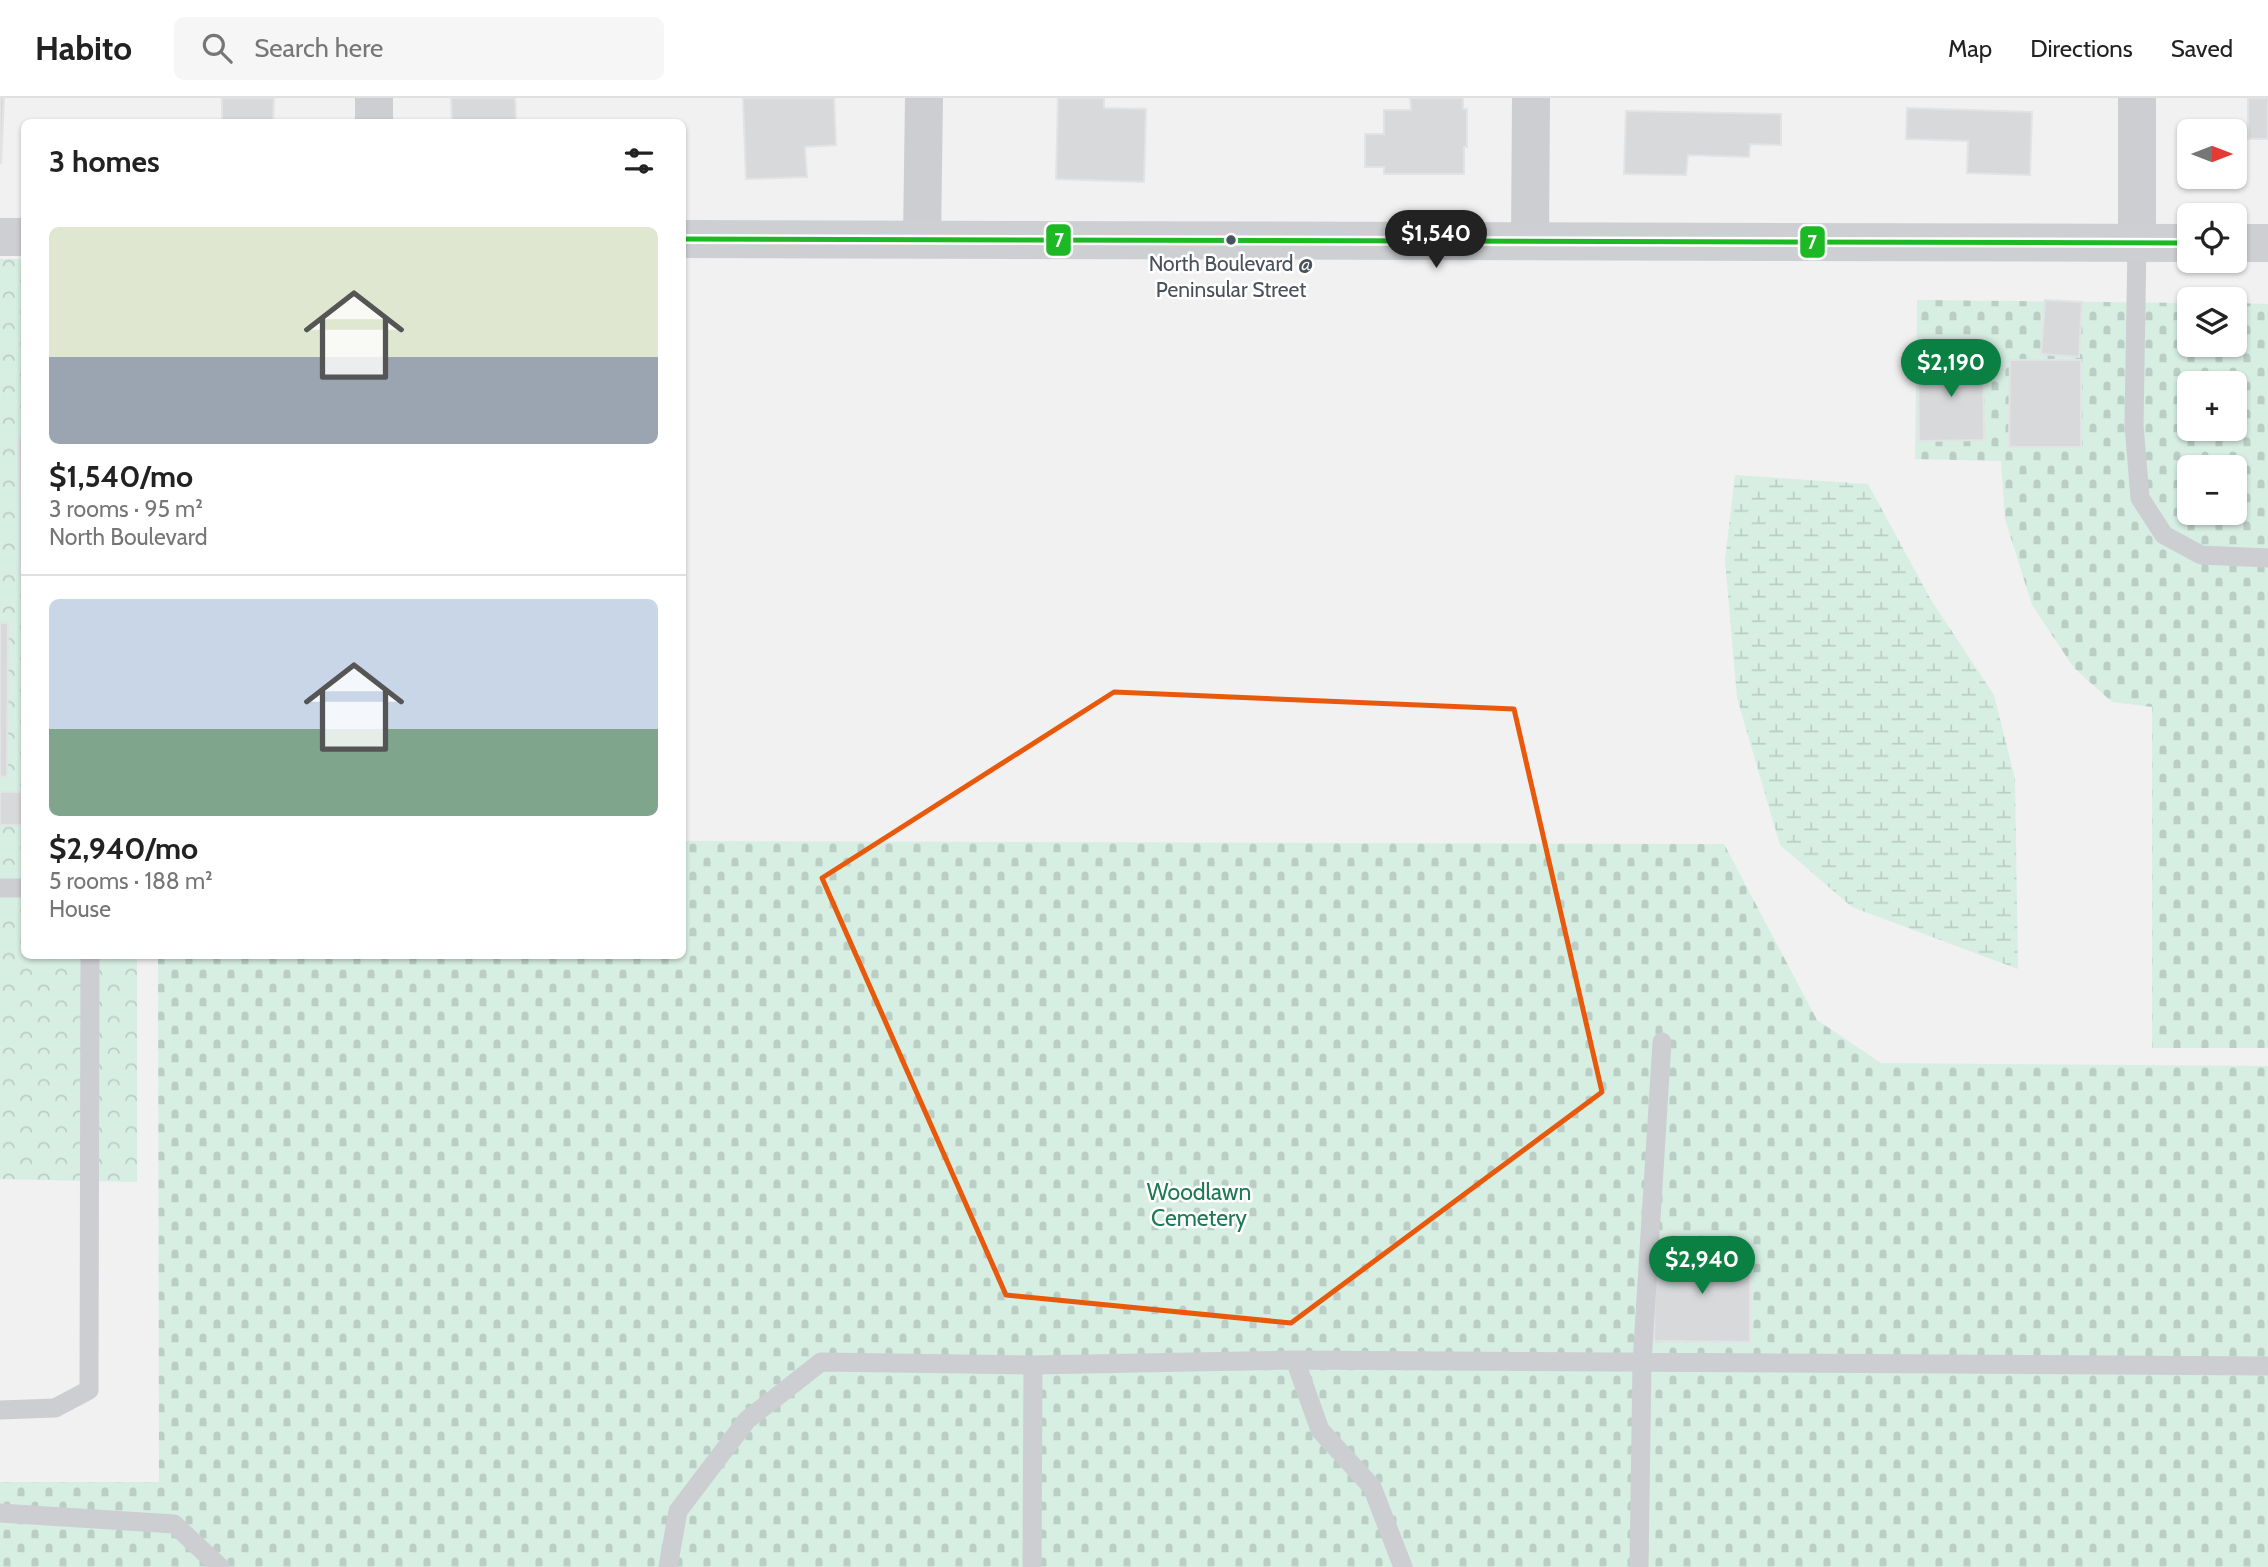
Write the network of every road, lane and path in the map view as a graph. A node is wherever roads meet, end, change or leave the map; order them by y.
1 (374, 98) edge
2 (924, 98) edge
3 (1531, 98) edge
4 (2137, 98) edge
5 (374, 119) edge
6 (0, 237) edge
7 (21, 237) edge
8 (686, 239) edge
9 (922, 239) junction
10 (1530, 241) junction
11 (2137, 243) junction
12 (2177, 243) edge
13 (2247, 243) edge
14 (2268, 243) edge
15 (2268, 558) edge
16 (0, 888) edge
17 (21, 888) edge
18 (89, 959) edge
19 (1661, 1042) dead end
20 (1295, 1360) junction
21 (1642, 1363) junction
22 (1033, 1365) junction
23 (2268, 1366) edge
24 (0, 1410) edge
25 (0, 1513) edge
26 (220, 1567) edge
27 (668, 1567) edge
28 (1032, 1567) edge
29 (1404, 1567) edge
30 (1639, 1567) edge

1 - 5 street
2 - 9 street
3 - 10 street
4 - 11 street
6 - 7 street
8 - 9 street
9 - 10 street
10 - 11 street
11 - 12 street
11 - 15 lane
13 - 14 street
16 - 17 lane
18 - 24 lane
19 - 21 lane
20 - 21 lane
20 - 22 lane
20 - 29 lane
21 - 23 lane
21 - 30 lane
22 - 27 lane
22 - 28 lane
25 - 26 lane

